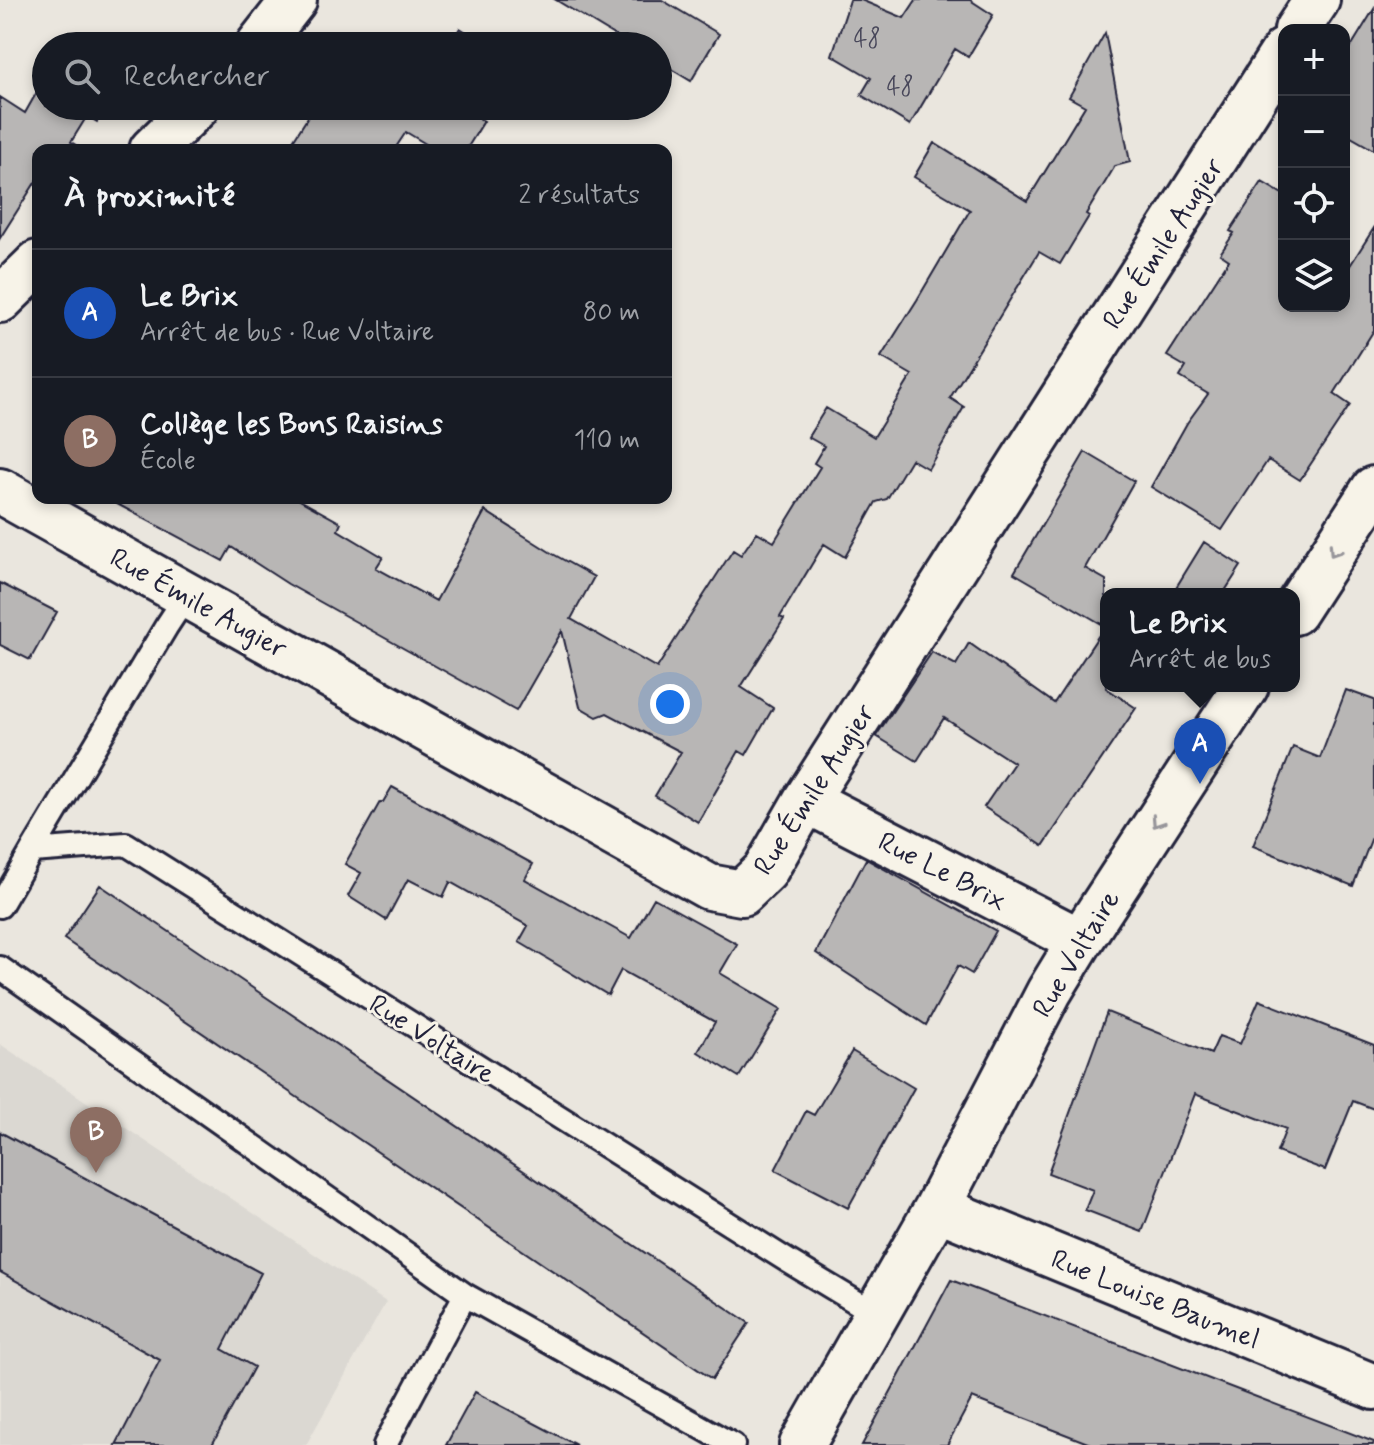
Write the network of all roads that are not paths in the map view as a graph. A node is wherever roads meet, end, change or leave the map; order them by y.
1 (294, 0) edge
2 (1317, 0) edge
3 (1301, 24) edge
4 (269, 32) edge
5 (1278, 60) edge
6 (183, 120) edge
7 (158, 144) edge
8 (32, 269) edge
9 (0, 300) edge
10 (1374, 489) edge
11 (0, 491) edge
12 (187, 595) junction
13 (1300, 603) edge
14 (1242, 692) edge
15 (806, 800) junction
16 (32, 851) junction
17 (0, 906) edge
18 (1080, 941) junction
19 (0, 968) edge
20 (937, 1208) junction
21 (465, 1295) junction
22 (876, 1314) junction
23 (1374, 1387) edge
24 (385, 1445) edge
25 (733, 1445) edge
26 (802, 1445) edge

1 - 4 street
2 - 3 street
5 - 15 street, Rue Émile Augier
6 - 7 street
8 - 9 street
10 -> 13 street
11 - 12 street, Rue Émile Augier
12 - 15 street, Rue Émile Augier
12 - 16 lane
14 -> 18 street, Rue Voltaire
15 - 18 street, Rue Le Brix
16 - 17 lane
16 - 22 lane, Rue Voltaire
18 - 20 street, Rue Voltaire
19 - 21 lane
20 - 22 street, Rue Voltaire
20 - 23 street, Rue Louise Baumel
21 - 24 lane
21 - 25 lane
22 - 26 street, Rue Voltaire

